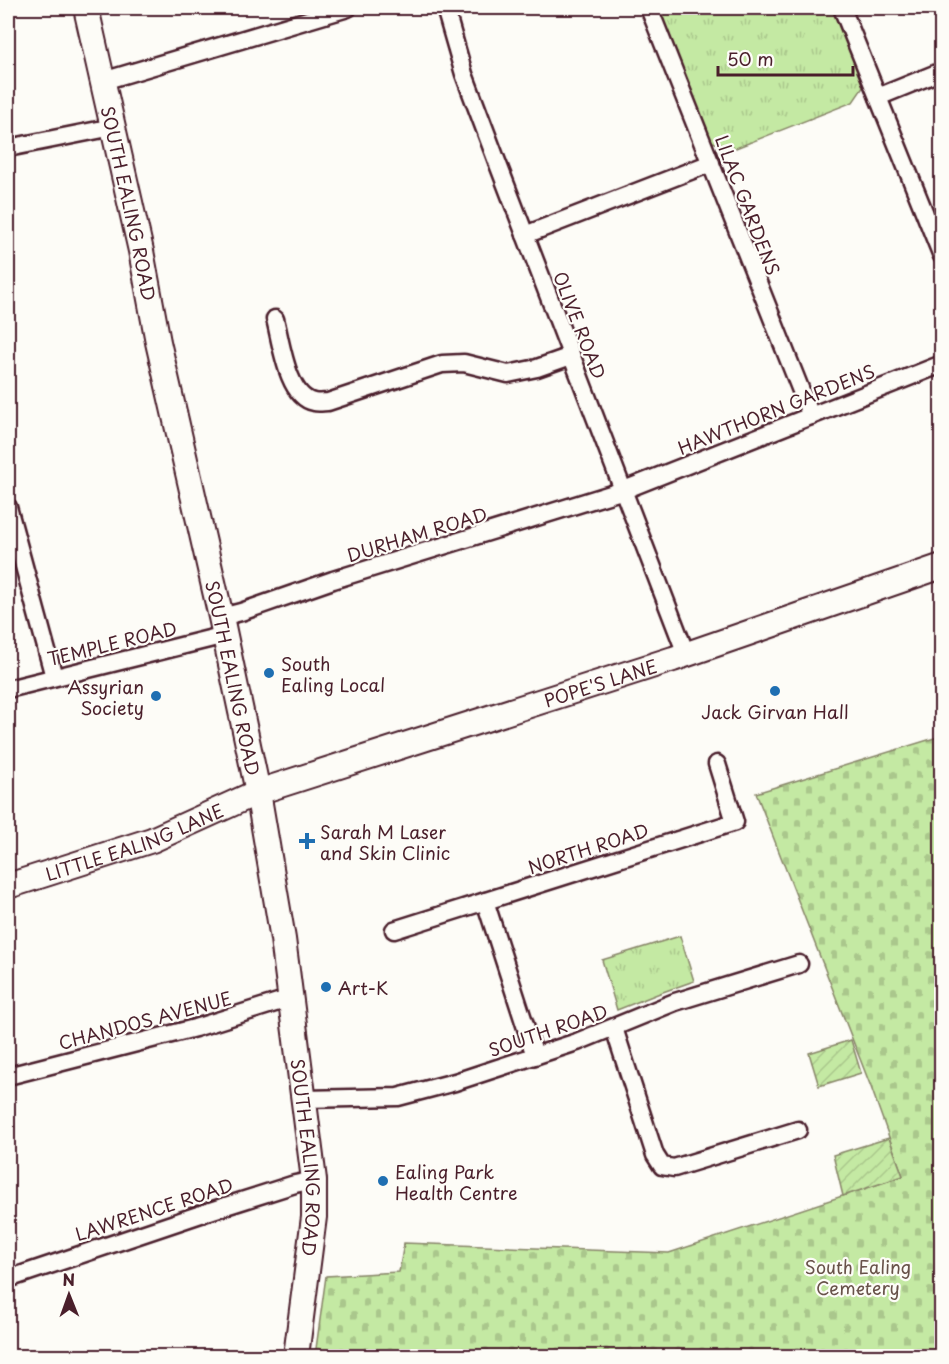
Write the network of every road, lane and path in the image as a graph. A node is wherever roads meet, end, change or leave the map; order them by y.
1 (348, 8) edge
2 (445, 8) edge
3 (649, 8) edge
4 (842, 8) edge
5 (87, 9) edge
6 (942, 71) edge
7 (103, 81) junction
8 (878, 97) junction
9 (113, 127) junction
10 (8, 148) edge
11 (711, 163) junction
12 (525, 235) junction
13 (942, 256) edge
14 (275, 319) dead end
15 (571, 356) junction
16 (942, 364) edge
17 (811, 416) junction
18 (624, 490) junction
19 (8, 507) edge
20 (942, 566) edge
21 (223, 626) junction
22 (686, 654) junction
23 (54, 677) junction
24 (8, 688) edge
25 (717, 764) dead end
26 (258, 792) junction
27 (8, 886) edge
28 (485, 901) junction
29 (394, 930) dead end
30 (799, 964) dead end
31 (291, 998) junction
32 (614, 1028) junction
33 (535, 1056) junction
34 (8, 1076) edge
35 (304, 1099) junction
36 (798, 1130) dead end
37 (314, 1180) junction
38 (8, 1279) edge
39 (296, 1356) edge

1 - 7 street
2 - 12 street, OLIVE ROAD
3 - 11 street, LILAC GARDENS
4 - 8 street
5 - 7 main road, SOUTH EALING ROAD
6 - 8 street
7 - 9 main road, SOUTH EALING ROAD
8 - 13 street
9 - 10 street
9 - 21 main road, SOUTH EALING ROAD
11 - 12 street
11 - 17 street, LILAC GARDENS
12 - 15 street, OLIVE ROAD
14 - 15 street
15 - 18 street, OLIVE ROAD
16 - 17 street, HAWTHORN GARDENS
17 - 18 street, HAWTHORN GARDENS
18 - 21 street, DURHAM ROAD
18 - 22 street, OLIVE ROAD
19 - 23 street
20 - 22 main road, POPE'S LANE
21 - 23 street, TEMPLE ROAD
21 - 26 main road, SOUTH EALING ROAD
22 - 26 main road, POPE'S LANE
23 - 24 street, TEMPLE ROAD
25 - 28 street, NORTH ROAD
26 - 27 main road, LITTLE EALING LANE
26 - 31 main road, SOUTH EALING ROAD
28 - 29 street, NORTH ROAD
28 - 33 street
30 - 32 street, SOUTH ROAD
31 - 34 street, CHANDOS AVENUE
31 - 35 main road, SOUTH EALING ROAD
32 - 33 street, SOUTH ROAD
32 - 36 street
33 - 35 street, SOUTH ROAD
35 - 37 main road, SOUTH EALING ROAD
37 - 38 street, LAWRENCE ROAD
37 - 39 main road, SOUTH EALING ROAD

